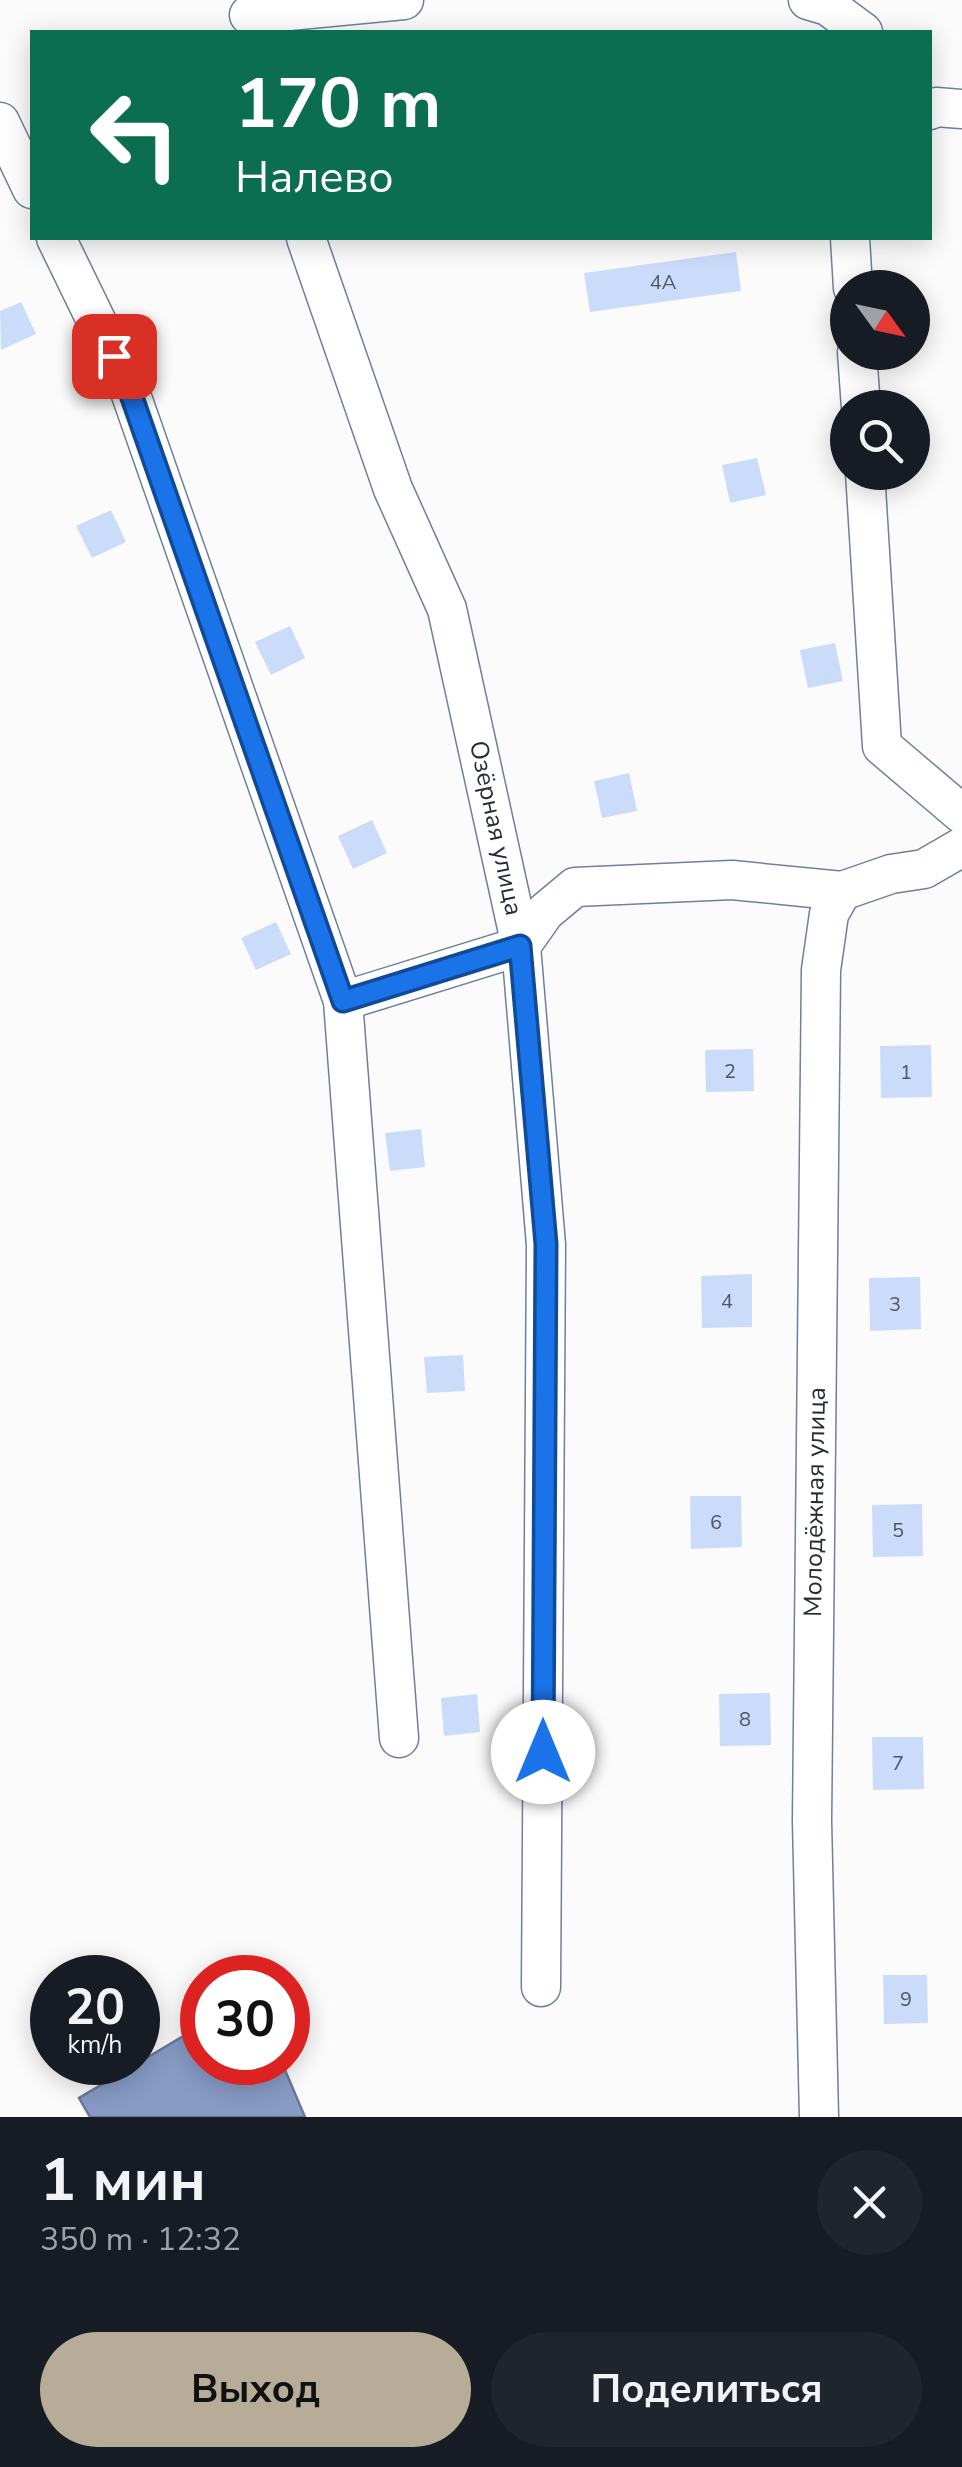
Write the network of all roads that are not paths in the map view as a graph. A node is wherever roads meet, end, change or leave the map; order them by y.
1 (404, 0) edge
2 (808, 0) edge
3 (246, 16) edge
4 (861, 30) edge
5 (0, 122) edge
6 (30, 185) edge
7 (57, 240) edge
8 (307, 240) edge
9 (850, 240) edge
10 (852, 270) edge
11 (866, 490) edge
12 (962, 814) edge
13 (962, 847) edge
14 (842, 891) junction
15 (520, 946) junction
16 (343, 1001) junction
17 (400, 1738) dead end
18 (542, 1987) dead end
19 (819, 2117) edge

1 - 3 street
2 - 4 street
5 - 6 street
7 - 16 street
8 - 15 street, Озёрная улица
9 - 10 street
11 - 12 street
13 - 14 street
14 - 15 street
14 - 19 street, Молодёжная улица
15 - 16 street
15 - 18 street, Озёрная улица
16 - 17 street

